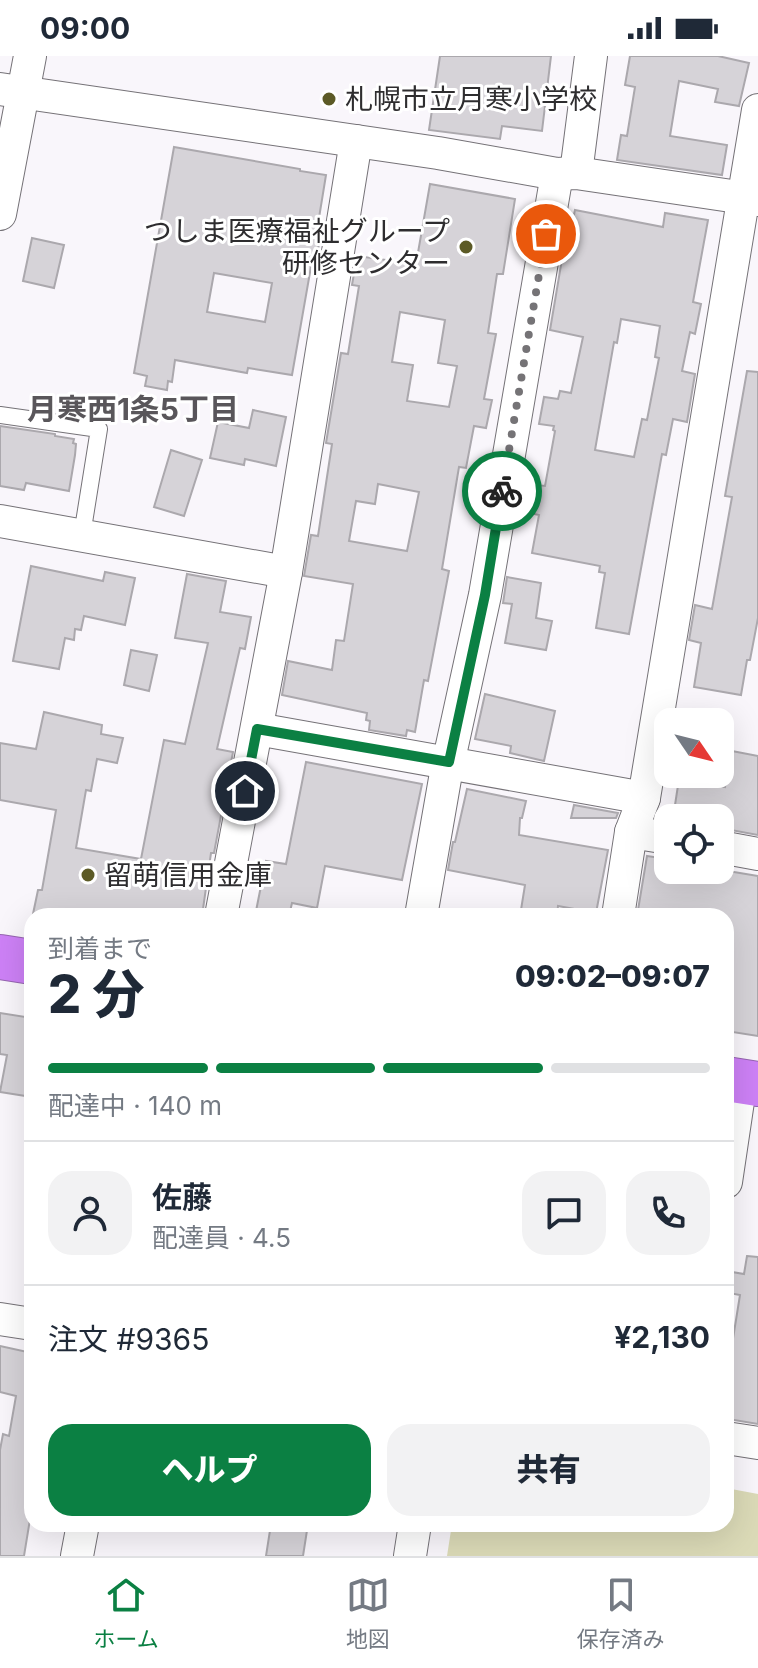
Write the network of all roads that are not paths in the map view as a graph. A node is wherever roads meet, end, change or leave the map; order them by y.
1 (30, 56) edge
2 (591, 56) edge
3 (12, 91) edge
4 (758, 110) edge
5 (356, 141) junction
6 (567, 174) junction
7 (750, 199) edge
8 (0, 214) edge
9 (0, 415) edge
10 (0, 521) edge
11 (82, 535) junction
12 (286, 572) junction
13 (257, 729) junction
14 (449, 762) junction
15 (644, 798) junction
16 (631, 832) junction
17 (654, 836) edge
18 (734, 850) edge
19 (758, 854) edge
20 (223, 908) edge
21 (422, 908) edge
22 (619, 908) edge
23 (0, 957) edge
24 (24, 961) edge
25 (742, 1081) edge
26 (734, 1132) edge
27 (0, 1319) edge
28 (24, 1323) edge
29 (734, 1439) edge
30 (758, 1443) edge
31 (82, 1532) edge
32 (414, 1532) edge
33 (77, 1556) edge
34 (410, 1556) edge

1 - 3 street
2 - 6 street
3 - 5 street
3 - 8 street
4 - 7 street
5 - 6 street
5 - 12 street
6 - 7 street
6 - 14 street
7 - 15 street
9 - 11 lane
10 - 11 street
11 - 12 street
12 - 13 street
13 - 14 street
13 - 20 street
14 - 15 street
14 - 21 street
15 - 16 street
16 - 17 street
16 - 22 street
18 - 19 street
23 - 24 highway
25 - 26 street
27 - 28 street
29 - 30 street
31 - 33 street
32 - 34 street

